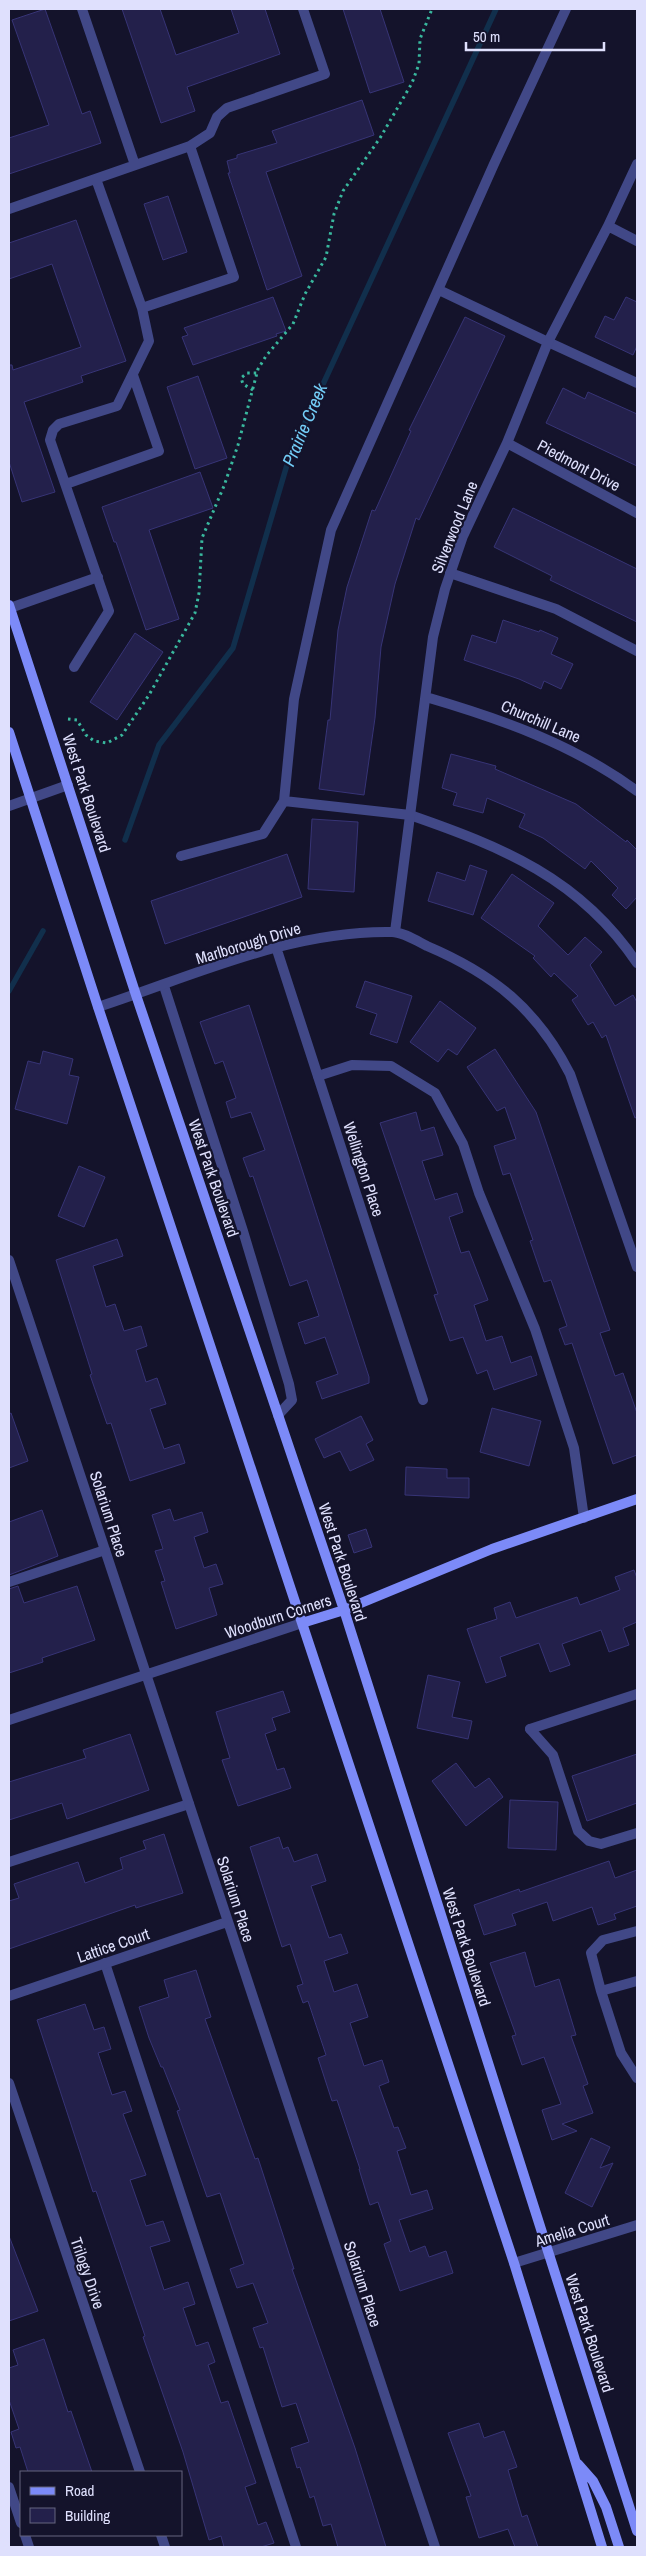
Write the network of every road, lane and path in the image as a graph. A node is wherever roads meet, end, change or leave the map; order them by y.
1 (82, 9) edge
2 (303, 9) edge
3 (432, 9) edge
4 (566, 9) edge
5 (190, 146) junction
6 (637, 164) edge
7 (135, 165) junction
8 (96, 178) junction
9 (9, 208) edge
10 (608, 226) junction
11 (637, 242) edge
12 (439, 290) junction
13 (142, 308) junction
14 (548, 342) junction
15 (257, 373) junction
16 (133, 375) junction
17 (637, 383) edge
18 (253, 390) junction
19 (507, 443) junction
20 (66, 484) junction
21 (637, 513) edge
22 (450, 573) junction
23 (98, 578) junction
24 (9, 607) edge
25 (637, 650) edge
26 (74, 667) dead end
27 (426, 697) junction
28 (68, 719) dead end
29 (9, 732) edge
30 (68, 785) junction
31 (637, 791) edge
32 (31, 798) junction
33 (284, 802) junction
34 (9, 806) edge
35 (410, 814) junction
36 (181, 856) dead end
37 (395, 932) junction
38 (276, 947) junction
39 (637, 963) edge
40 (164, 986) junction
41 (136, 995) junction
42 (98, 1007) junction
43 (318, 1076) junction
44 (9, 1260) edge
45 (637, 1267) edge
46 (423, 1400) dead end
47 (278, 1415) junction
48 (637, 1499) edge
49 (584, 1518) junction
50 (106, 1550) junction
51 (9, 1582) edge
52 (344, 1610) junction
53 (302, 1623) junction
54 (146, 1674) junction
55 (637, 1694) edge
56 (9, 1720) edge
57 (188, 1804) junction
58 (637, 1834) edge
59 (9, 1862) edge
60 (227, 1922) junction
61 (637, 1931) edge
62 (105, 1963) junction
63 (637, 1981) edge
64 (601, 1991) junction
65 (9, 1996) edge
66 (637, 2078) edge
67 (9, 2083) edge
68 (637, 2225) edge
69 (549, 2254) junction
70 (514, 2263) junction
71 (575, 2461) junction
72 (140, 2471) edge
73 (9, 2487) edge
74 (20, 2521) edge
75 (637, 2532) edge
76 (296, 2547) edge
77 (435, 2547) edge
78 (602, 2547) edge
79 (619, 2547) edge

1 - 7 street
2 - 5 street
3 - 15 path
4 - 12 street
5 - 7 street
5 - 13 street
6 - 10 street, Silverwood Lane
7 - 8 street
8 - 9 street
8 - 13 street
10 - 11 street
10 - 14 street, Silverwood Lane
12 - 14 street
12 - 33 street
13 - 16 street
14 - 17 street
14 - 19 street, Silverwood Lane
15 - 18 path
15 - 18 path
16 - 20 street
16 - 20 street
18 - 28 path
19 - 21 street, Piedmont Drive
19 - 22 street, Silverwood Lane
20 - 23 street
22 - 25 street
22 - 27 street, Silverwood Lane
23 - 24 street
23 - 26 street
24 - 30 main road, West Park Boulevard
27 - 31 street, Churchill Lane
27 - 35 street, Silverwood Lane
29 - 32 main road
30 - 32 street
30 - 41 main road, West Park Boulevard
32 - 34 street
32 - 42 main road
33 - 35 street
33 - 36 street
35 - 37 street, Silverwood Lane
35 - 39 street
37 - 38 street, Marlborough Drive
37 - 45 street, Marlborough Drive
38 - 40 street, Marlborough Drive
38 - 43 street, Wellington Place
40 - 41 street, Marlborough Drive
40 - 47 street
41 - 42 street, Marlborough Drive
41 - 47 main road, West Park Boulevard
42 - 53 main road
43 - 46 street, Wellington Place
43 - 49 street
44 - 50 street, Solarium Place
47 - 52 main road, West Park Boulevard
48 - 49 main road, Woodburn Corners
49 - 52 main road, Woodburn Corners
50 - 51 street
50 - 54 street, Solarium Place
52 - 53 main road, Woodburn Corners
52 - 69 main road, West Park Boulevard
53 - 54 street, Woodburn Corners
53 - 70 main road
54 - 56 street, Woodburn Corners
54 - 57 street, Solarium Place
55 - 58 street
57 - 59 street
57 - 60 street, Solarium Place
60 - 62 street, Lattice Court
60 - 77 street, Solarium Place
61 - 64 street
62 - 65 street, Lattice Court
62 - 76 street
63 - 64 street
64 - 66 street
67 - 72 street, Trilogy Drive
68 - 69 street, Amelia Court
69 - 70 street, Amelia Court
69 - 75 main road, West Park Boulevard
70 - 71 main road
71 - 78 main road
71 - 79 main road
73 - 74 street

